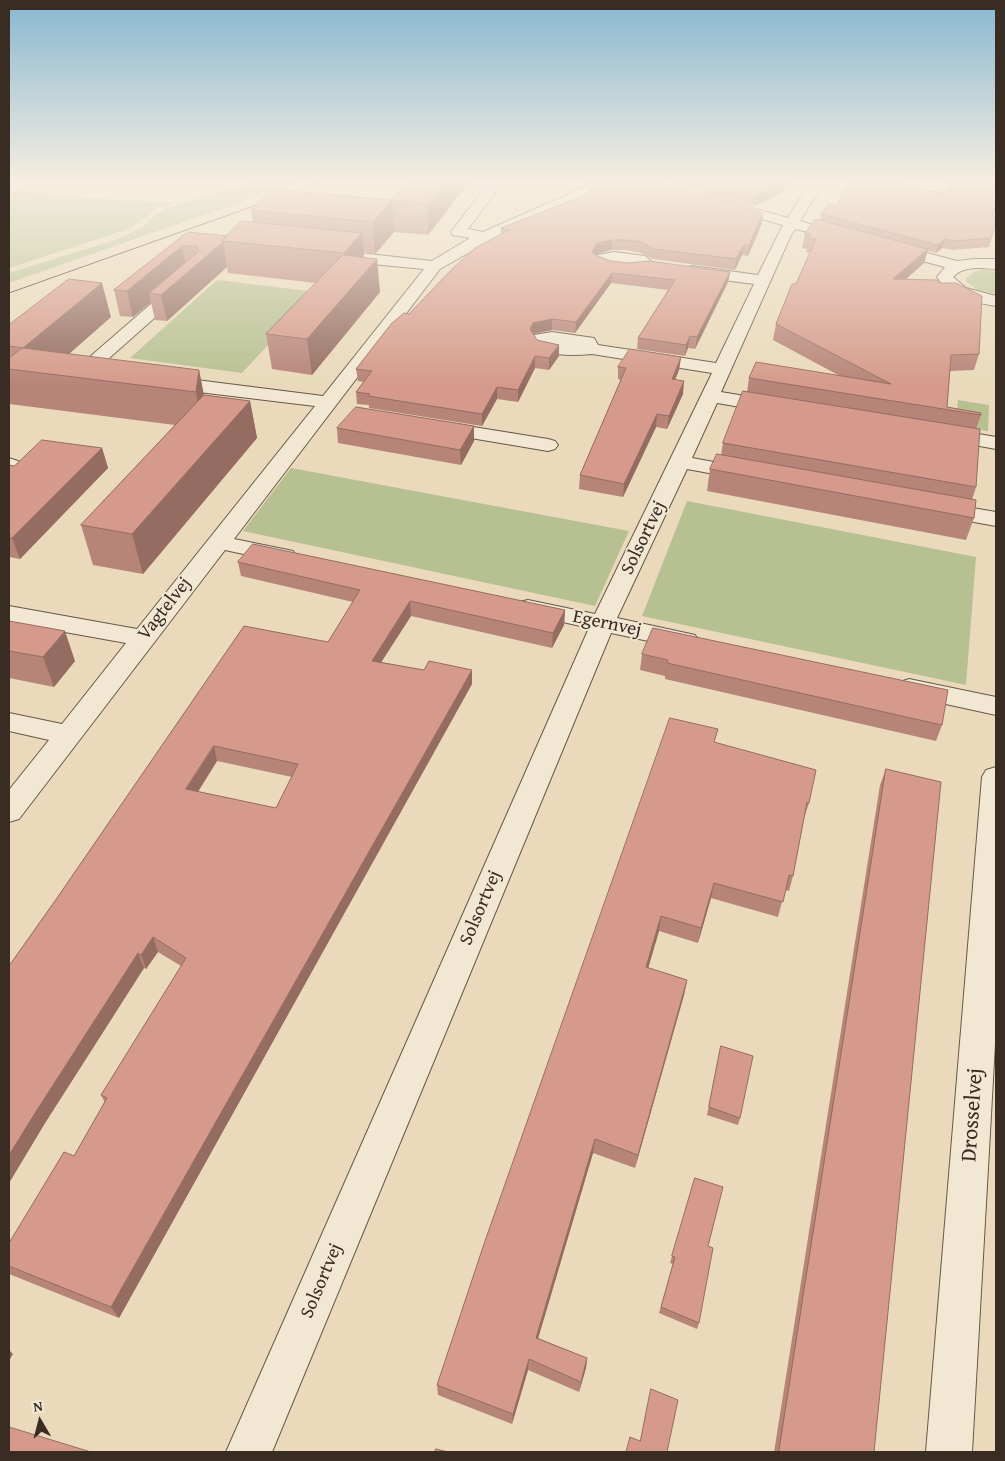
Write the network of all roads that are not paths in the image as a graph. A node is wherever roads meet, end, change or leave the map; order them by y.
1 (461, 249) edge
2 (778, 249) edge
3 (892, 249) edge
4 (329, 255) edge
5 (996, 264) edge
6 (434, 266) junction
7 (648, 266) edge
8 (957, 266) junction
9 (194, 275) edge
10 (763, 280) junction
11 (996, 301) edge
12 (592, 349) dead end
13 (722, 369) junction
14 (112, 375) edge
15 (151, 380) edge
16 (710, 396) junction
17 (330, 407) junction
18 (795, 410) edge
19 (420, 424) edge
20 (927, 432) edge
21 (996, 443) edge
22 (548, 445) dead end
23 (680, 462) junction
24 (764, 477) edge
25 (919, 505) edge
26 (996, 519) edge
27 (218, 542) junction
28 (305, 560) edge
29 (507, 603) edge
30 (9, 614) edge
31 (603, 623) junction
32 (143, 638) junction
33 (709, 645) edge
34 (891, 684) edge
35 (996, 706) edge
36 (9, 722) edge
37 (67, 735) junction
38 (996, 777) edge
39 (9, 811) edge
40 (249, 1452) edge
41 (949, 1452) edge

1 - 6 street, Vagtelvej
2 - 10 street, Solsortvej
3 - 8 street
4 - 6 street
5 - 8 street
6 - 17 street, Vagtelvej
7 - 10 street
8 - 11 street
9 - 14 street
10 - 13 street, Solsortvej
12 - 13 street
13 - 16 street, Solsortvej
15 - 17 street
16 - 18 street
16 - 23 street, Solsortvej
17 - 27 street, Vagtelvej
19 - 22 street
20 - 21 street
23 - 24 street
23 - 31 street, Solsortvej
25 - 26 street
27 - 28 street
27 - 32 street, Vagtelvej
29 - 31 street, Egernvej
30 - 32 street
31 - 33 street, Egernvej
31 - 40 street, Solsortvej
32 - 37 street, Vagtelvej
34 - 35 street
36 - 37 street
37 - 39 street, Vagtelvej
38 - 41 street, Drosselvej

